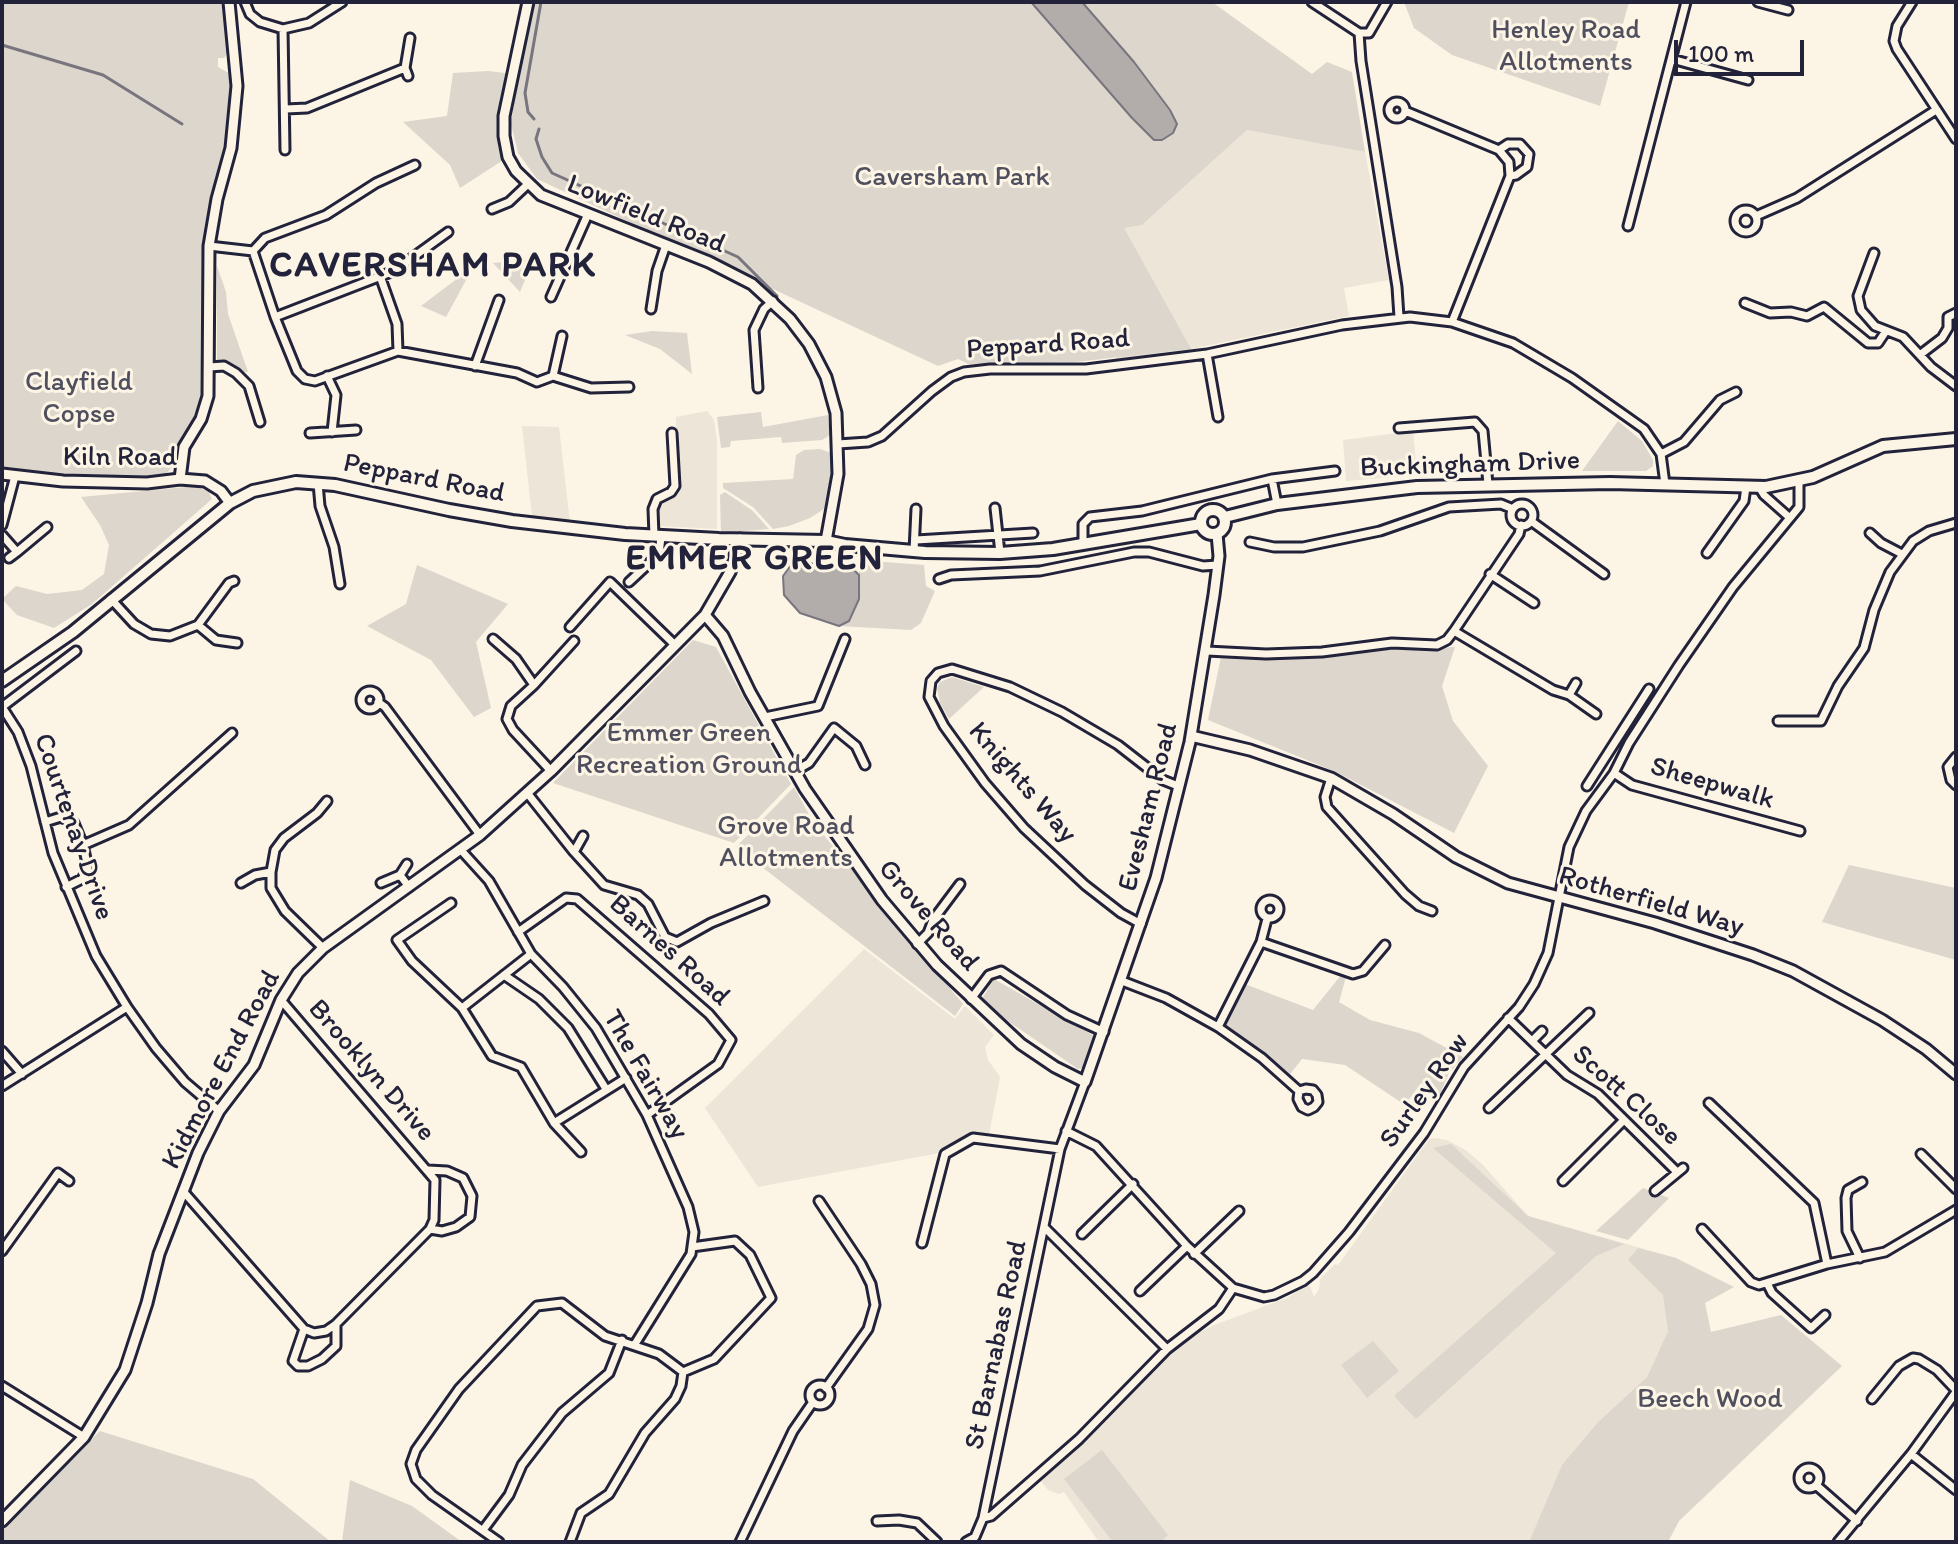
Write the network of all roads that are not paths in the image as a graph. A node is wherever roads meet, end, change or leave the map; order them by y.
1 (229, 2) edge
2 (245, 2) edge
3 (342, 2) edge
4 (528, 2) edge
5 (1312, 2) edge
6 (1387, 2) edge
7 (1686, 2) edge
8 (1758, 2) edge
9 (1912, 2) edge
10 (1788, 10) dead end
11 (283, 29) junction
12 (1359, 33) junction
13 (410, 38) dead end
14 (1672, 59) junction
15 (1748, 80) dead end
16 (286, 109) junction
17 (1936, 110) junction
18 (1405, 111) dead end
19 (1956, 139) edge
20 (285, 150) dead end
21 (1499, 150) junction
22 (415, 165) dead end
23 (1510, 176) junction
24 (528, 184) junction
25 (1621, 200) dead end
26 (1632, 203) junction
27 (492, 209) dead end
28 (588, 214) junction
29 (1756, 216) dead end
30 (1628, 226) dead end
31 (448, 232) dead end
32 (666, 245) junction
33 (209, 246) junction
34 (253, 251) junction
35 (1874, 253) dead end
36 (380, 276) junction
37 (551, 297) dead end
38 (499, 300) dead end
39 (653, 300) junction
40 (662, 301) dead end
41 (773, 301) junction
42 (1745, 303) dead end
43 (651, 309) dead end
44 (1956, 313) edge
45 (275, 317) junction
46 (1399, 317) junction
47 (1452, 322) junction
48 (1886, 331) junction
49 (562, 336) dead end
50 (398, 351) junction
51 (1207, 354) junction
52 (1921, 354) junction
53 (475, 366) junction
54 (209, 367) junction
55 (327, 376) junction
56 (553, 376) junction
57 (1956, 386) edge
58 (629, 387) dead end
59 (758, 388) dead end
60 (1736, 392) dead end
61 (1218, 417) dead end
62 (260, 422) dead end
63 (1399, 428) dead end
64 (356, 430) dead end
65 (332, 432) junction
66 (310, 433) dead end
67 (672, 433) dead end
68 (1956, 439) edge
69 (838, 444) junction
70 (1661, 454) junction
71 (1335, 471) dead end
72 (2, 474) edge
73 (15, 476) junction
74 (180, 479) junction
75 (1272, 479) junction
76 (1799, 481) junction
77 (318, 483) junction
78 (1488, 484) junction
79 (1665, 484) junction
80 (1746, 487) junction
81 (1759, 487) junction
82 (230, 503) junction
83 (1277, 504) junction
84 (995, 508) dead end
85 (916, 509) dead end
86 (1513, 509) junction
87 (1225, 517) junction
88 (1790, 518) junction
89 (1531, 521) junction
90 (1956, 523) edge
91 (1201, 524) junction
92 (2, 525) edge
93 (1521, 525) junction
94 (47, 527) dead end
95 (1033, 533) dead end
96 (1870, 533) dead end
97 (1217, 534) junction
98 (2, 535) edge
99 (657, 536) junction
100 (998, 536) junction
101 (740, 539) junction
102 (826, 541) junction
103 (1250, 542) dead end
104 (1083, 545) junction
105 (915, 546) junction
106 (17, 552) junction
107 (1000, 553) junction
108 (1707, 553) dead end
109 (1902, 554) junction
110 (9, 558) dead end
111 (1218, 565) junction
112 (1490, 574) junction
113 (1604, 574) dead end
114 (939, 579) dead end
115 (234, 581) dead end
116 (629, 582) dead end
117 (340, 584) dead end
118 (111, 599) junction
119 (1534, 603) dead end
120 (705, 615) junction
121 (198, 625) junction
122 (570, 627) dead end
123 (1454, 631) junction
124 (493, 639) dead end
125 (845, 639) dead end
126 (574, 641) dead end
127 (237, 643) dead end
128 (675, 645) junction
129 (76, 651) dead end
130 (1207, 651) junction
131 (2, 681) edge
132 (1576, 683) dead end
133 (534, 685) junction
134 (1649, 689) dead end
135 (1569, 695) junction
136 (378, 702) dead end
137 (2, 707) edge
138 (1596, 714) dead end
139 (765, 717) junction
140 (1778, 721) dead end
141 (1821, 721) junction
142 (1829, 730) dead end
143 (232, 733) dead end
144 (1191, 736) junction
145 (1956, 757) edge
146 (1603, 760) junction
147 (865, 765) dead end
148 (551, 771) junction
149 (795, 771) junction
150 (1615, 771) junction
151 (1331, 778) junction
152 (1956, 785) edge
153 (1178, 786) junction
154 (1587, 786) dead end
155 (528, 794) junction
156 (327, 801) dead end
157 (45, 822) junction
158 (1800, 831) dead end
159 (480, 835) junction
160 (583, 836) dead end
161 (83, 845) junction
162 (460, 849) junction
163 (574, 852) junction
164 (407, 864) dead end
165 (271, 872) junction
166 (400, 875) junction
167 (241, 883) dead end
168 (381, 883) dead end
169 (960, 884) dead end
170 (66, 887) junction
171 (409, 887) junction
172 (1559, 899) junction
173 (764, 901) dead end
174 (451, 903) dead end
175 (1432, 911) dead end
176 (1267, 919) dead end
177 (1141, 924) junction
178 (518, 932) junction
179 (1261, 942) junction
180 (917, 944) junction
181 (1385, 945) dead end
182 (323, 948) junction
183 (531, 954) junction
184 (504, 975) junction
185 (1122, 981) junction
186 (971, 999) junction
187 (281, 1000) junction
188 (127, 1007) junction
189 (462, 1008) junction
190 (1589, 1013) dead end
191 (1508, 1018) junction
192 (1218, 1027) junction
193 (1542, 1031) dead end
194 (1104, 1032) junction
195 (1532, 1041) junction
196 (2, 1051) edge
197 (1545, 1054) junction
198 (22, 1074) junction
199 (1956, 1074) edge
200 (626, 1078) junction
201 (1085, 1082) junction
202 (2, 1086) edge
203 (606, 1089) junction
204 (1299, 1091) dead end
205 (1709, 1103) dead end
206 (1489, 1108) dead end
207 (219, 1111) junction
208 (647, 1115) junction
209 (1624, 1120) junction
210 (554, 1123) junction
211 (1066, 1131) junction
212 (1060, 1149) junction
213 (581, 1152) dead end
214 (1921, 1154) dead end
215 (48, 1165) dead end
216 (428, 1170) junction
217 (58, 1173) junction
218 (69, 1181) dead end
219 (1563, 1181) dead end
220 (1862, 1182) dead end
221 (1133, 1184) junction
222 (1956, 1189) edge
223 (183, 1191) junction
224 (1655, 1191) dead end
225 (819, 1201) dead end
226 (1956, 1210) edge
227 (1239, 1211) dead end
228 (1044, 1227) junction
229 (430, 1229) junction
230 (1702, 1229) dead end
231 (1082, 1234) dead end
232 (922, 1243) dead end
233 (1187, 1246) junction
234 (692, 1247) junction
235 (2, 1251) edge
236 (1194, 1254) junction
237 (1860, 1258) junction
238 (1827, 1264) junction
239 (1767, 1283) junction
240 (1755, 1284) junction
241 (1233, 1288) junction
242 (1140, 1291) dead end
243 (1754, 1296) dead end
244 (1825, 1315) dead end
245 (336, 1324) junction
246 (304, 1329) junction
247 (622, 1340) junction
248 (635, 1344) junction
249 (1167, 1349) junction
250 (683, 1372) junction
251 (2, 1386) edge
252 (826, 1388) junction
253 (1956, 1391) edge
254 (1872, 1399) dead end
255 (813, 1402) junction
256 (84, 1437) junction
257 (1911, 1454) junction
258 (1816, 1485) dead end
259 (1956, 1490) edge
260 (983, 1518) junction
261 (2, 1521) edge
262 (877, 1521) dead end
263 (1857, 1521) junction
264 (483, 1530) junction
265 (977, 1540) edge
266 (1842, 1541) edge
267 (499, 1542) edge
268 (570, 1542) edge
269 (740, 1542) edge
270 (937, 1542) edge
271 (966, 1542) edge

1 - 33 street
2 - 11 street
3 - 11 street
4 - 24 street, Lowfield Road
5 - 12 street
6 - 12 street
7 - 14 street
8 - 10 street
9 - 17 street
11 - 16 street
12 - 46 street
13 - 16 street
14 - 15 street
14 - 26 street
16 - 20 street
17 - 19 street
17 - 29 street
18 - 21 street
21 - 23 street
21 - 23 street
22 - 34 street
23 - 47 street
24 - 27 street
24 - 28 street, Lowfield Road
25 - 26 street
26 - 30 street
28 - 32 street, Lowfield Road
28 - 37 street
31 - 36 street
32 - 39 street
32 - 41 street, Lowfield Road
33 - 34 street
33 - 54 street
34 - 45 street
35 - 48 street
36 - 45 street
36 - 50 street
38 - 53 street
39 - 40 street
39 - 43 street
41 - 59 street
41 - 69 street, Lowfield Road
42 - 48 street
44 - 52 street
45 - 55 street
46 - 47 street, Peppard Road
46 - 51 street, Peppard Road
47 - 70 street, Peppard Road
48 - 52 street
49 - 56 street
50 - 53 street
50 - 55 street
51 - 61 street
51 - 69 street, Peppard Road
52 - 57 street
53 - 56 street
54 - 62 street
54 - 74 street
55 - 65 street
56 - 58 street
60 - 70 street
63 - 78 street
64 - 65 street
65 - 66 street
67 - 99 street
68 - 76 main road
69 - 102 street
70 - 79 street
71 - 75 street, Buckingham Drive
72 - 73 street, Kiln Road
73 - 74 street, Kiln Road
73 - 92 street
74 - 82 street, Kiln Road
75 - 83 street
75 - 104 street, Buckingham Drive
76 - 81 main road
76 - 88 street, Surley Row
77 - 82 main road, Peppard Road
77 - 99 main road, Peppard Road
77 - 117 street
78 - 79 main road, Buckingham Drive
78 - 83 main road, Buckingham Drive
79 - 80 main road
80 - 81 main road
80 - 108 street
81 - 88 street
82 - 118 main road, Peppard Road
83 - 87 main road, Buckingham Drive
84 - 100 street
85 - 105 street
86 - 89 street
86 - 93 street
86 - 103 street, Buckingham Drive
87 - 91 main road
87 - 97 main road
88 - 150 street, Surley Row
89 - 93 street
89 - 113 street
90 - 109 street
91 - 97 main road
91 - 104 main road
93 - 112 street
94 - 106 street
95 - 100 street
96 - 109 street
97 - 111 street, Evesham Road
98 - 106 street
99 - 101 main road, Peppard Road
99 - 116 street
100 - 105 street
100 - 107 street
101 - 102 main road, Peppard Road
101 - 120 street, Kidmore End Road
102 - 105 main road
104 - 107 main road
105 - 107 main road
106 - 110 street
109 - 141 street
111 - 114 street
111 - 130 street, Evesham Road
112 - 119 street
112 - 123 street
115 - 121 street
118 - 121 street
118 - 131 main road, Peppard Road
120 - 128 street, Kidmore End Road
120 - 139 street, Grove Road
121 - 127 street
122 - 128 street
123 - 130 street
123 - 135 street
124 - 133 street
125 - 139 street
126 - 133 street
128 - 148 street, Kidmore End Road
129 - 137 street
130 - 144 street, Evesham Road
132 - 135 street
133 - 148 street
134 - 146 street
135 - 138 street
136 - 159 street
137 - 157 street, Courtenay Drive
139 - 149 street, Grove Road
140 - 141 street
141 - 142 street
143 - 161 street
144 - 151 street, Rotherfield Way
144 - 153 street, Evesham Road
145 - 152 street
146 - 150 street, Sheepwalk
146 - 154 street
147 - 149 street
148 - 155 street, Kidmore End Road
149 - 180 street, Grove Road
150 - 158 street, Sheepwalk
150 - 172 street, Surley Row
151 - 172 street, Rotherfield Way
151 - 175 street
153 - 177 street, Evesham Road
153 - 177 street, Knights Way
155 - 159 street, Kidmore End Road
155 - 163 street
156 - 165 street
157 - 161 street
157 - 170 street, Courtenay Drive
159 - 162 street, Kidmore End Road
160 - 163 street
161 - 170 street
162 - 171 street, Kidmore End Road
162 - 178 street, The Fairway
163 - 173 street
164 - 166 street
165 - 167 street
165 - 182 street
166 - 168 street
166 - 171 street
169 - 180 street
170 - 188 street, Courtenay Drive
171 - 182 street, Kidmore End Road
172 - 191 street, Surley Row
172 - 199 street, Rotherfield Way
174 - 189 street
176 - 179 street
177 - 185 street, Evesham Road
178 - 183 street, The Fairway
178 - 208 street, Barnes Road
179 - 181 street
179 - 192 street
180 - 186 street, Grove Road
182 - 187 street, Kidmore End Road
183 - 184 street
183 - 200 street, The Fairway
184 - 189 street
184 - 203 street
185 - 192 street
185 - 194 street, Evesham Road
186 - 194 street, Grove Road
186 - 201 street, Grove Road
187 - 207 street, Kidmore End Road
187 - 216 street, Brooklyn Drive
188 - 198 street
188 - 207 street, Courtenay Drive
189 - 210 street
190 - 197 street, Scott Close
191 - 195 street, Scott Close
191 - 241 street, Surley Row
192 - 204 street
193 - 195 street
194 - 201 street, Evesham Road
195 - 197 street, Scott Close
196 - 198 street
197 - 206 street, Scott Close
197 - 209 street, Scott Close
198 - 202 street
200 - 203 street
200 - 208 street, The Fairway
201 - 211 street
203 - 210 street
205 - 238 street
207 - 223 street, Kidmore End Road
208 - 234 street, The Fairway
209 - 219 street
209 - 224 street, Scott Close
210 - 213 street
211 - 212 street, St Barnabas Road
211 - 221 street
212 - 228 street, St Barnabas Road
212 - 232 street
214 - 222 street
215 - 217 street
216 - 229 street, Brooklyn Drive
216 - 229 street, Brooklyn Drive
217 - 218 street
217 - 235 street
220 - 237 street
221 - 231 street
221 - 233 street
223 - 246 street
223 - 256 street, Kidmore End Road
225 - 252 street
226 - 237 street
227 - 236 street
228 - 249 street
228 - 260 street, St Barnabas Road
229 - 245 street
230 - 240 street
233 - 236 street
233 - 242 street
234 - 248 street
234 - 250 street
236 - 241 street
237 - 238 street
238 - 239 street
239 - 240 street
239 - 244 street
240 - 243 street
241 - 249 street
245 - 246 street
245 - 246 street
247 - 248 street
247 - 264 street
247 - 264 street
248 - 250 street
249 - 260 street
250 - 268 street
251 - 256 street
252 - 255 street
252 - 255 street
253 - 254 street
253 - 257 street
255 - 269 street
256 - 261 street, Kidmore End Road
257 - 259 street
257 - 263 street
258 - 263 street
260 - 265 street, St Barnabas Road
262 - 270 street
263 - 266 street
264 - 267 street
265 - 271 street, St Barnabas Road

